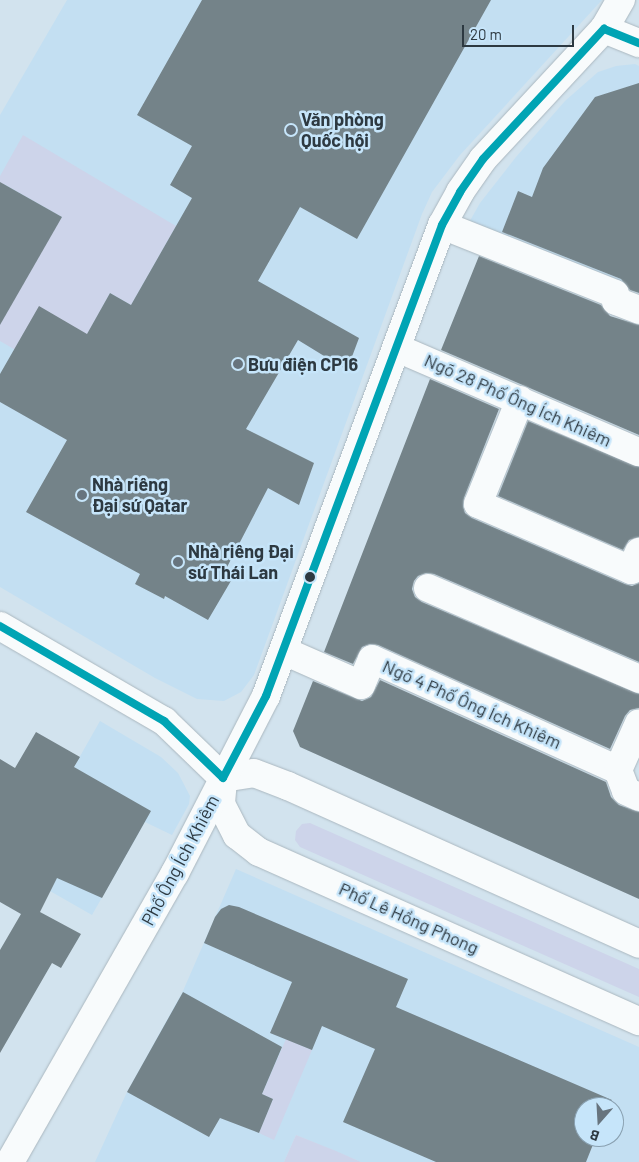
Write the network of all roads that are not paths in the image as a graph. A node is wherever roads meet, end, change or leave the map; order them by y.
1 (621, 0) edge
2 (604, 29) junction
3 (639, 44) edge
4 (442, 225) junction
5 (639, 310) edge
6 (397, 348) junction
7 (520, 400) junction
8 (639, 452) edge
9 (639, 552) edge
10 (428, 588) dead end
11 (0, 626) edge
12 (284, 651) junction
13 (639, 679) edge
14 (639, 723) edge
15 (618, 770) junction
16 (223, 778) junction
17 (639, 797) edge
18 (639, 944) edge
19 (639, 1021) edge
20 (10, 1162) edge

1 - 2 street, Phố Ông Ích Khiêm
2 - 3 street
2 - 4 street, Phố Ông Ích Khiêm
4 - 5 street
4 - 6 street, Phố Ông Ích Khiêm
6 - 7 street, Ngõ 28 Phố Ông Ích Khiêm
6 - 12 street, Phố Ông Ích Khiêm
7 - 8 street, Ngõ 28 Phố Ông Ích Khiêm
7 - 9 street
10 - 13 street
11 - 16 street
12 - 15 street, Ngõ 4 Phố Ông Ích Khiêm
12 - 16 street, Phố Ông Ích Khiêm
14 - 15 street
15 - 17 street
16 - 18 street
16 - 19 street, Phố Lê Hồng Phong
16 - 20 street, Phố Ông Ích Khiêm

